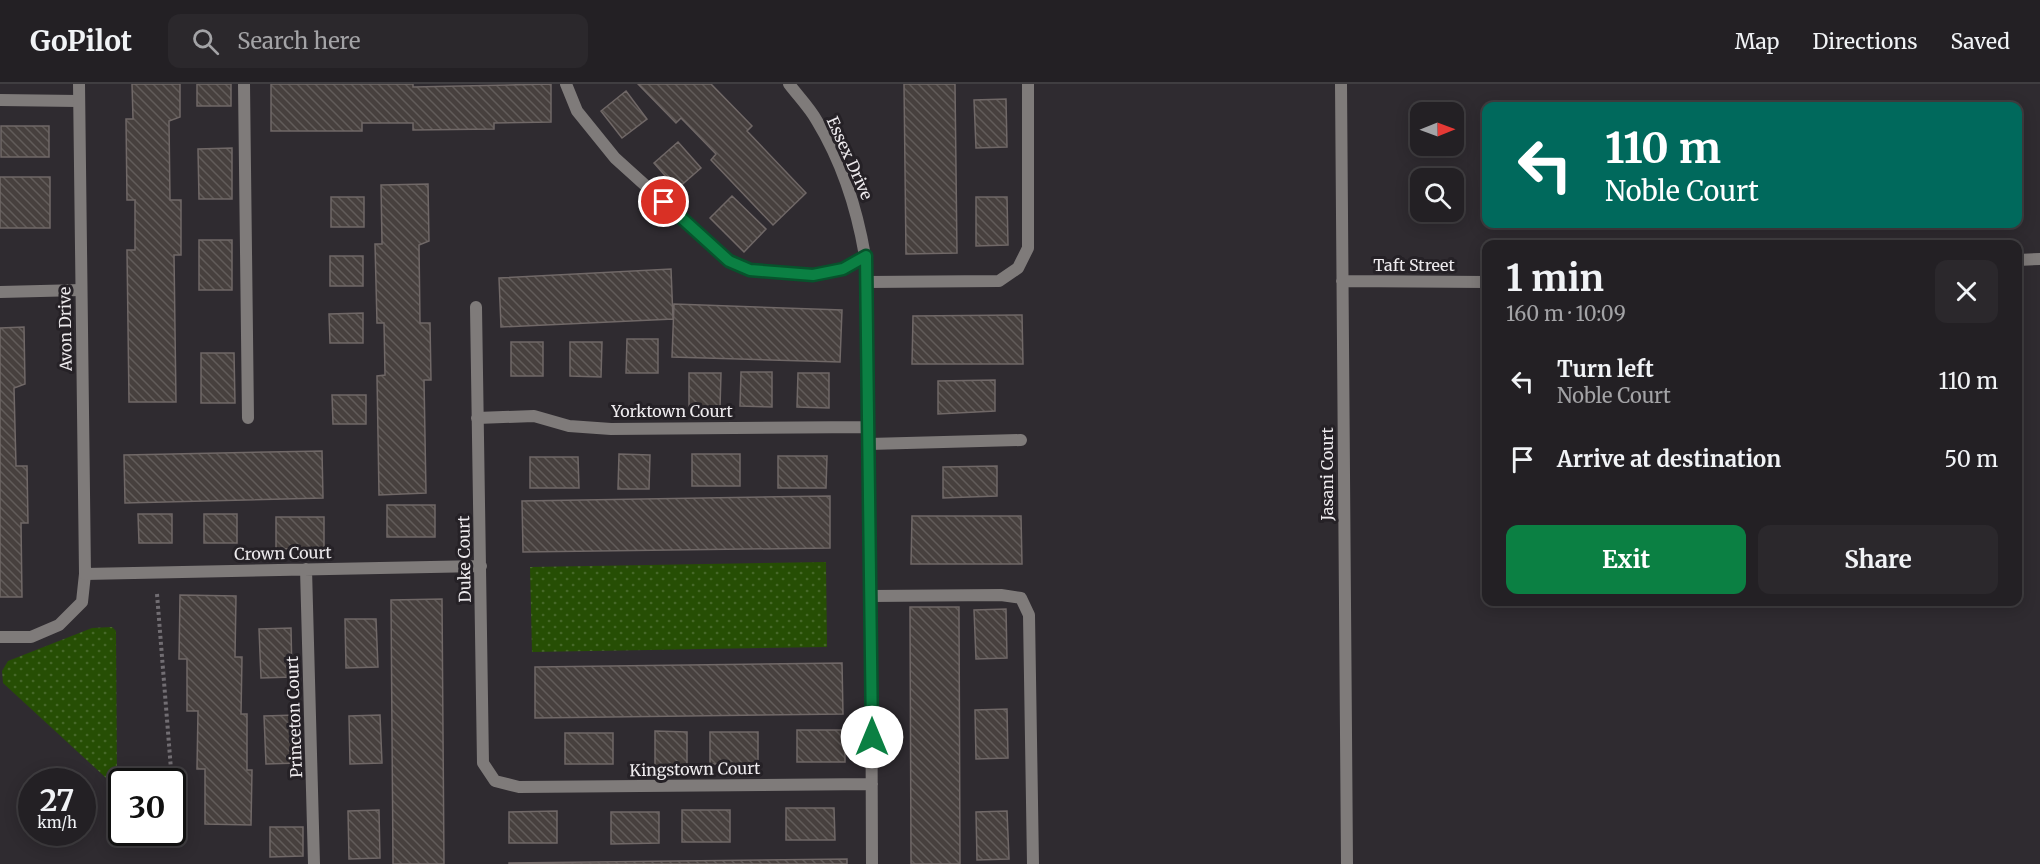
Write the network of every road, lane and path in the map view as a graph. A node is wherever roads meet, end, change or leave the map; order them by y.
1 (79, 84) edge
2 (244, 84) edge
3 (566, 84) edge
4 (789, 84) edge
5 (1028, 84) edge
6 (1341, 84) edge
7 (0, 100) edge
8 (78, 101) junction
9 (866, 256) junction
10 (2040, 259) edge
11 (2022, 260) edge
12 (1342, 281) junction
13 (867, 282) junction
14 (1482, 282) edge
15 (81, 290) junction
16 (0, 292) edge
17 (476, 307) dead end
18 (248, 418) dead end
19 (477, 418) junction
20 (868, 427) junction
21 (1021, 440) dead end
22 (869, 444) junction
23 (481, 566) junction
24 (306, 569) junction
25 (155, 572) junction
26 (85, 574) junction
27 (871, 596) junction
28 (0, 637) edge
29 (171, 768) edge
30 (872, 784) junction
31 (519, 787) joint
32 (314, 864) edge
33 (872, 864) edge
34 (1033, 864) edge
35 (1347, 864) edge

1 - 8 street, Avon Drive
2 - 18 street
3 - 9 street
4 - 9 street, Essex Drive
5 - 13 street
6 - 12 street, Jasani Court
7 - 8 street
8 - 15 street, Avon Drive
9 - 13 street, Essex Drive
10 - 11 street
12 - 14 street, Taft Street
12 - 35 street, Jasani Court
13 - 20 street, Essex Drive
15 - 16 street
15 - 26 street, Avon Drive
17 - 19 street, Duke Court
19 - 20 street, Yorktown Court
19 - 23 street, Duke Court
20 - 22 street, Essex Drive
21 - 22 street
22 - 27 street, Essex Drive
23 - 24 street, Crown Court
23 - 31 street, Duke Court
24 - 25 street, Crown Court
24 - 32 street, Princeton Court
25 - 26 street, Crown Court
25 - 29 path
26 - 28 street, Avon Drive
27 - 30 street, Essex Drive
27 - 34 street
30 - 31 street, Kingstown Court
30 - 33 street, Essex Drive

